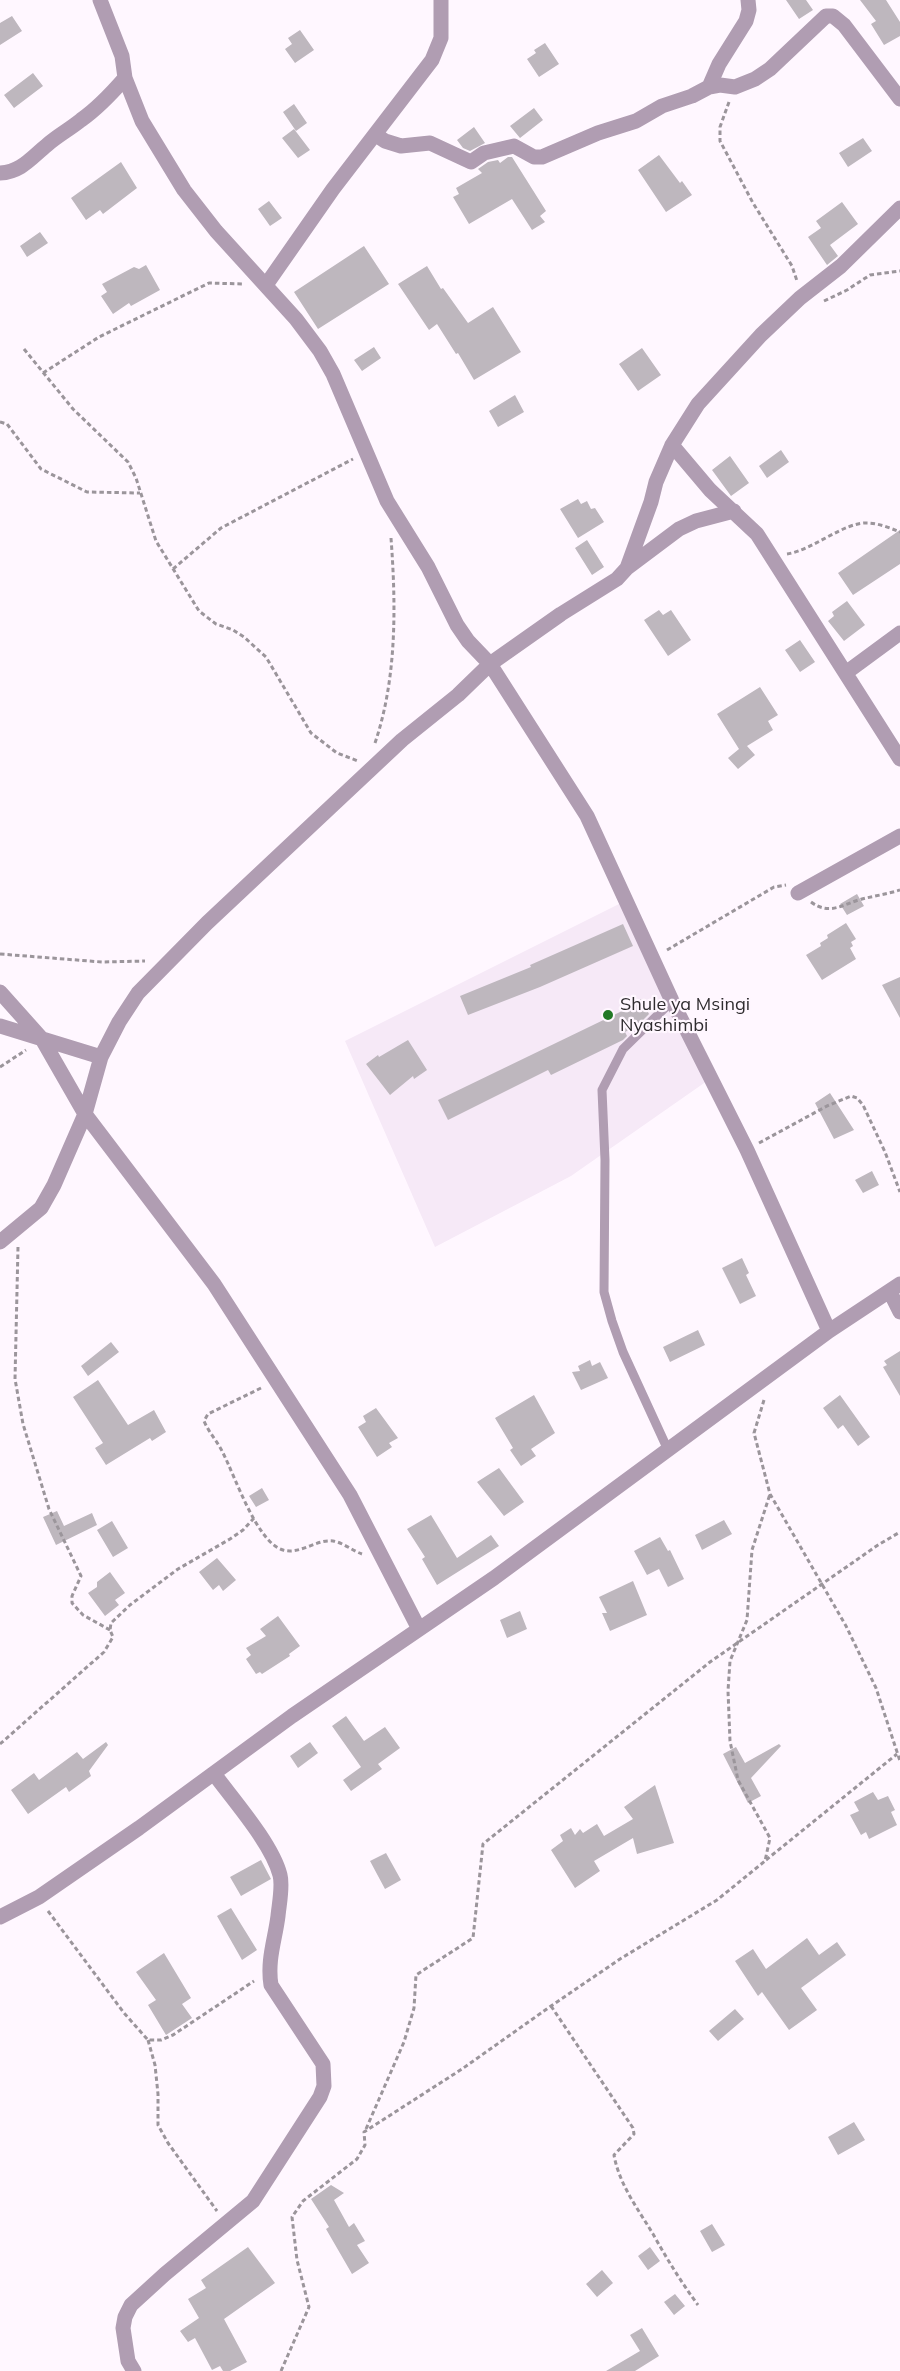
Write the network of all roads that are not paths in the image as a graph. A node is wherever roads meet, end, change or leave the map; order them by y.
1 (100, 0) edge
2 (441, 0) edge
3 (748, 0) edge
4 (126, 78) junction
5 (709, 87) junction
6 (900, 99) edge
7 (376, 135) junction
8 (0, 173) edge
9 (900, 208) edge
10 (266, 285) junction
11 (672, 445) junction
12 (734, 511) junction
13 (627, 568) junction
14 (900, 633) edge
15 (490, 664) junction
16 (847, 672) junction
17 (900, 759) edge
18 (900, 836) edge
19 (798, 893) road end
20 (0, 992) edge
21 (672, 1002) junction
22 (0, 1026) edge
23 (42, 1039) junction
24 (101, 1057) junction
25 (85, 1114) junction
26 (0, 1242) edge
27 (895, 1288) edge
28 (900, 1312) edge
29 (829, 1331) junction
30 (668, 1450) junction
31 (419, 1629) junction
32 (215, 1775) junction
33 (0, 1917) edge
34 (134, 2371) edge

1 - 4 street
2 - 7 street
3 - 5 street
4 - 8 street
4 - 10 street
5 - 6 street
5 - 7 street
7 - 10 street
9 - 11 street
10 - 15 street
11 - 12 street
11 - 13 street
12 - 13 street
12 - 16 street
13 - 15 street
14 - 16 street
15 - 21 street
15 - 24 street
16 - 17 street
18 - 19 street
20 - 23 street
21 - 29 street
21 - 30 lane
22 - 23 street
23 - 24 street
23 - 25 street
24 - 25 street
25 - 26 street
25 - 31 street
27 - 28 street
27 - 29 street
29 - 30 street
30 - 31 street
31 - 32 street
32 - 33 street
32 - 34 street

